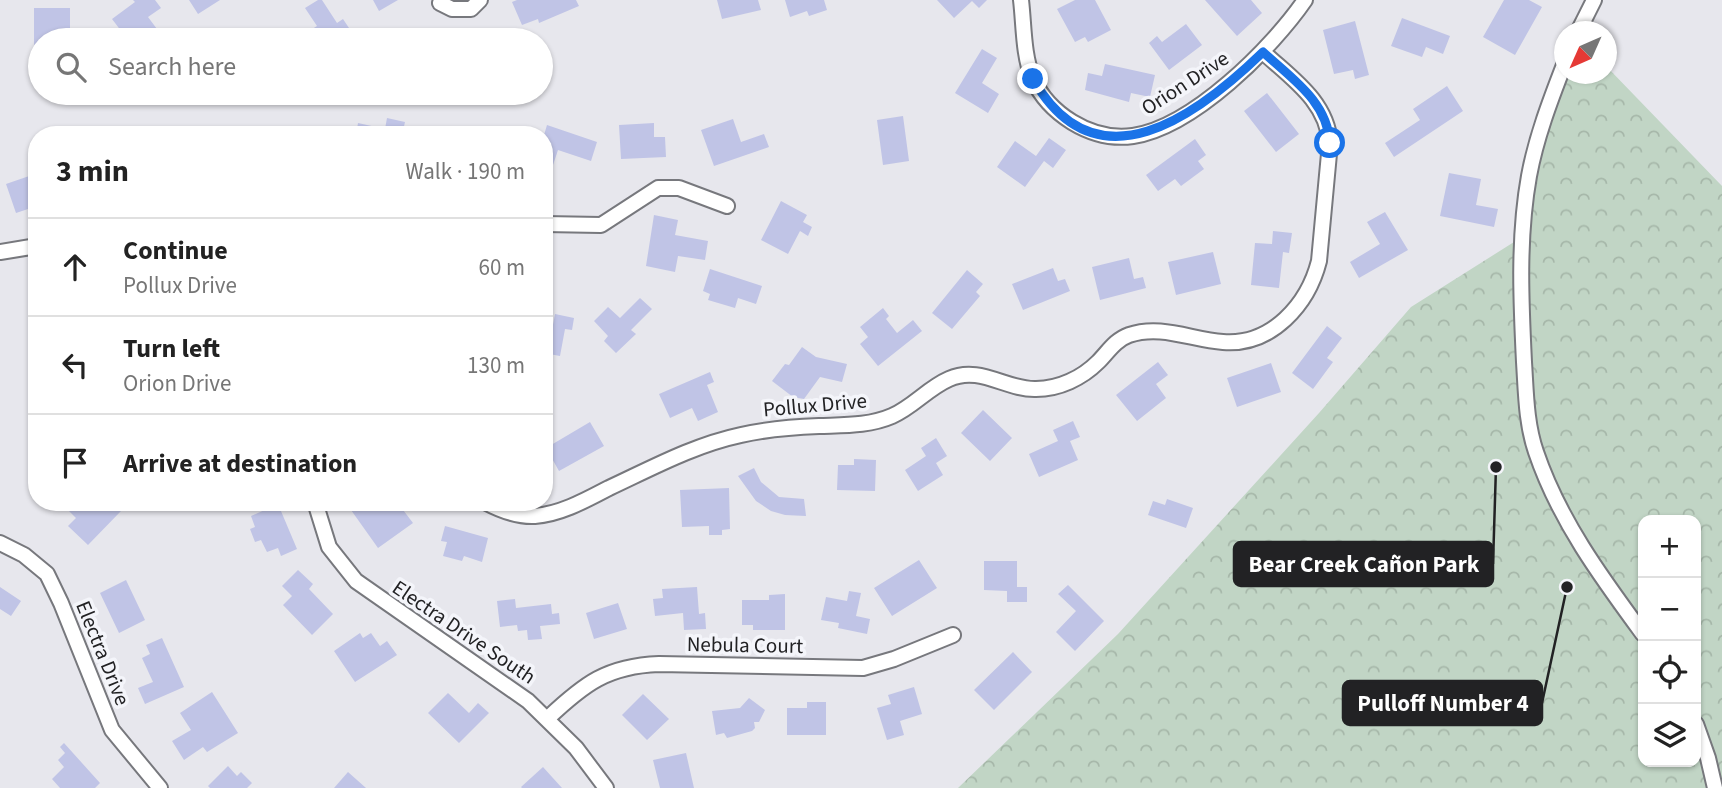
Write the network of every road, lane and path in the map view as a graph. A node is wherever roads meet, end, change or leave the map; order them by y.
1 (480, 0) edge
2 (1021, 0) edge
3 (1306, 0) edge
4 (1594, 0) edge
5 (440, 3) dead end
6 (1584, 21) edge
7 (1263, 52) junction
8 (1557, 84) edge
9 (727, 206) dead end
10 (553, 224) edge
11 (28, 247) edge
12 (0, 252) edge
13 (318, 511) edge
14 (505, 511) edge
15 (0, 542) edge
16 (1638, 627) edge
17 (953, 635) dead end
18 (548, 718) junction
19 (1701, 738) edge
20 (160, 788) edge
21 (606, 788) edge
22 (1715, 788) edge

1 - 5 street
2 - 7 street, Orion Drive
3 - 7 street, Orion Drive
4 - 6 street
7 - 14 street, Pollux Drive
8 - 16 street
9 - 10 street
11 - 12 street
13 - 18 street, Electra Drive South
15 - 20 street, Electra Drive
17 - 18 street, Nebula Court
18 - 21 street, Electra Drive South
19 - 22 street

